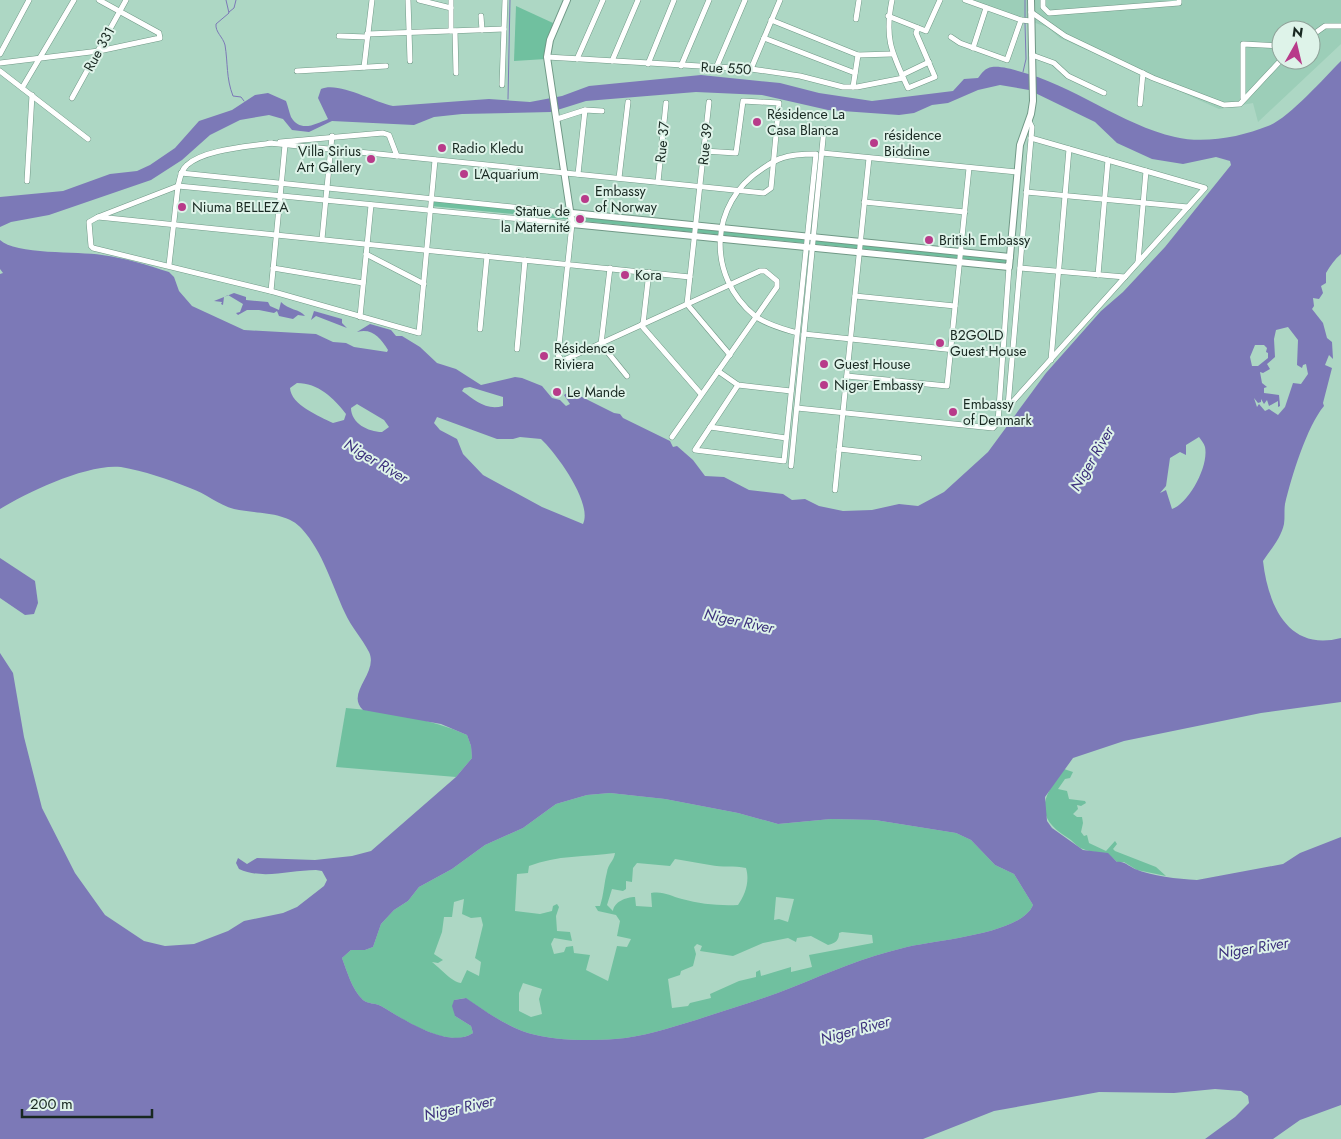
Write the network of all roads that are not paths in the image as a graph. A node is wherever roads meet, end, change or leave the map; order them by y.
1 (29, 0) edge
2 (74, 0) edge
3 (99, 0) edge
4 (126, 0) edge
5 (372, 0) edge
6 (408, 0) edge
7 (419, 0) edge
8 (452, 0) edge
9 (505, 0) edge
10 (567, 0) edge
11 (603, 0) edge
12 (638, 0) edge
13 (674, 0) edge
14 (710, 0) edge
15 (745, 0) edge
16 (859, 0) edge
17 (892, 0) edge
18 (940, 0) edge
19 (965, 0) edge
20 (1030, 0) edge
21 (1043, 0) edge
22 (1134, 0) edge
23 (1178, 0) edge
24 (778, 1) edge
25 (1134, 7) junction
26 (452, 8) junction
27 (986, 8) junction
28 (120, 12) junction
29 (1031, 12) junction
30 (481, 16) dead end
31 (888, 16) junction
32 (856, 19) dead end
33 (771, 20) junction
34 (1021, 20) junction
35 (1031, 21) junction
36 (1341, 26) edge
37 (918, 28) junction
38 (1321, 28) edge
39 (504, 29) junction
40 (482, 30) junction
41 (453, 31) junction
42 (409, 32) junction
43 (367, 35) junction
44 (339, 36) dead end
45 (951, 37) dead end
46 (764, 38) junction
47 (1271, 45) edge
48 (973, 48) junction
49 (100, 51) junction
50 (0, 54) edge
51 (892, 54) junction
52 (1032, 55) junction
53 (858, 56) junction
54 (547, 57) junction
55 (41, 58) junction
56 (577, 59) junction
57 (410, 61) dead end
58 (612, 61) junction
59 (929, 62) junction
60 (0, 63) edge
61 (648, 64) junction
62 (386, 66) dead end
63 (681, 66) junction
64 (364, 67) junction
65 (716, 68) junction
66 (751, 69) junction
67 (0, 70) edge
68 (1272, 70) edge
69 (297, 71) dead end
70 (456, 73) dead end
71 (855, 73) junction
72 (1143, 73) junction
73 (903, 77) junction
74 (502, 85) dead end
75 (852, 87) junction
76 (22, 88) junction
77 (1104, 93) dead end
78 (32, 95) junction
79 (72, 98) dead end
80 (1244, 99) junction
81 (628, 102) dead end
82 (710, 102) dead end
83 (666, 103) dead end
84 (1140, 104) dead end
85 (584, 110) junction
86 (602, 111) dead end
87 (557, 116) junction
88 (1029, 121) junction
89 (824, 129) dead end
90 (332, 136) junction
91 (1031, 138) junction
92 (88, 139) dead end
93 (269, 143) junction
94 (286, 144) junction
95 (331, 149) junction
96 (1069, 149) junction
97 (704, 151) junction
98 (822, 153) junction
99 (397, 156) junction
100 (869, 158) junction
101 (435, 160) junction
102 (1108, 160) junction
103 (773, 162) junction
104 (969, 168) junction
105 (1146, 171) junction
106 (1018, 172) junction
107 (181, 173) junction
108 (566, 173) junction
109 (578, 174) junction
110 (619, 178) junction
111 (28, 181) dead end
112 (658, 182) junction
113 (282, 183) junction
114 (178, 186) junction
115 (700, 186) junction
116 (327, 188) junction
117 (738, 190) junction
118 (1026, 192) junction
119 (280, 196) junction
120 (1065, 196) junction
121 (432, 199) junction
122 (1105, 199) junction
123 (326, 200) junction
124 (864, 202) junction
125 (1144, 203) junction
126 (371, 205) junction
127 (1188, 207) junction
128 (430, 211) junction
129 (964, 212) junction
130 (572, 213) junction
131 (98, 217) junction
132 (572, 224) junction
133 (174, 225) junction
134 (696, 226) junction
135 (721, 228) junction
136 (276, 234) junction
137 (694, 236) junction
138 (811, 237) junction
139 (322, 239) junction
140 (720, 239) junction
141 (860, 242) junction
142 (367, 244) junction
143 (810, 248) junction
144 (427, 249) junction
145 (859, 252) junction
146 (961, 252) junction
147 (366, 254) junction
148 (487, 256) junction
149 (1010, 258) junction
150 (525, 260) junction
151 (960, 262) junction
152 (1138, 262) junction
153 (568, 264) junction
154 (169, 265) junction
155 (1010, 267) junction
156 (273, 268) junction
157 (610, 268) junction
158 (1020, 268) junction
159 (1058, 271) junction
160 (649, 272) junction
161 (1098, 275) junction
162 (690, 277) junction
163 (1125, 277) junction
164 (364, 283) junction
165 (424, 284) junction
166 (730, 284) junction
167 (270, 291) junction
168 (855, 296) junction
169 (687, 304) junction
170 (955, 306) junction
171 (360, 317) junction
172 (756, 317) junction
173 (642, 325) junction
174 (480, 329) dead end
175 (798, 333) junction
176 (804, 334) junction
177 (850, 340) junction
178 (601, 344) junction
179 (518, 349) dead end
180 (951, 350) junction
181 (730, 354) junction
182 (1002, 355) junction
183 (1051, 360) junction
184 (718, 371) junction
185 (627, 376) dead end
186 (847, 376) junction
187 (738, 385) junction
188 (792, 391) junction
189 (702, 394) junction
190 (797, 408) junction
191 (843, 414) junction
192 (710, 427) junction
193 (672, 437) dead end
194 (786, 438) junction
195 (839, 449) junction
196 (919, 458) dead end
197 (791, 466) dead end
198 (835, 490) dead end

1 - 50 street
2 - 55 street
3 - 28 street
4 - 28 street, Rue 331
5 - 43 street
6 - 42 street
7 - 26 street
8 - 26 street
9 - 39 street
10 - 54 street
11 - 56 street
12 - 58 street
13 - 61 street
14 - 63 street
15 - 65 street
16 - 32 street
17 - 31 street
18 - 37 street
19 - 27 street
20 - 29 street
21 - 25 street
22 - 25 street
23 - 25 street
24 - 33 street
26 - 41 street
27 - 34 street
27 - 48 street
28 - 49 street, Rue 331
28 - 49 street
29 - 35 street
29 - 72 street
30 - 40 street
31 - 37 street
31 - 51 street
33 - 46 street
33 - 53 street
34 - 35 street
34 - 48 street
35 - 52 street
36 - 38 street
37 - 59 street
39 - 40 street
39 - 74 street
40 - 41 street
41 - 42 street
41 - 70 street
42 - 43 street
42 - 57 street
43 - 44 street
43 - 64 street
45 - 48 street
46 - 66 street
46 - 71 street
47 - 80 street
49 - 55 street
49 - 79 street, Rue 331
51 - 53 street
51 - 73 street
52 - 77 street
52 - 88 street
53 - 71 street
54 - 56 street, Rue 550
54 - 87 street
55 - 60 street
55 - 76 street
56 - 58 street, Rue 550
58 - 61 street, Rue 550
59 - 73 street
59 - 73 street
61 - 63 street, Rue 550
62 - 64 street
63 - 65 street, Rue 550
64 - 69 street
65 - 66 street, Rue 550
66 - 75 street, Rue 550
67 - 76 street
68 - 80 street
71 - 75 street
72 - 80 street
72 - 84 street
73 - 75 street, Rue 550
76 - 78 street
78 - 92 street
78 - 111 street
81 - 110 street
82 - 97 street, Rue 39
83 - 112 street, Rue 37
85 - 86 street
85 - 87 street
85 - 109 street
87 - 108 street
88 - 91 street
88 - 106 street
89 - 98 street
90 - 93 street
90 - 95 street
90 - 99 street
91 - 96 street
91 - 118 street
93 - 94 street
93 - 107 street
94 - 95 street
94 - 113 street
95 - 99 street
95 - 116 street
96 - 102 street
96 - 120 street
97 - 103 street
97 - 115 street, Rue 39
98 - 100 street
98 - 138 street
99 - 101 street
100 - 104 street
100 - 124 street
101 - 108 street
101 - 121 street
102 - 105 street
102 - 122 street
103 - 117 street
103 - 117 street
103 - 138 street
104 - 106 street
104 - 129 street
105 - 125 street
105 - 127 street
106 - 149 street
107 - 113 street
107 - 114 street
108 - 109 street
108 - 130 street
109 - 110 street
110 - 112 street
112 - 115 street
113 - 116 street
113 - 119 street
114 - 119 street
114 - 131 street
114 - 133 street
115 - 117 street
115 - 134 street, Rue 39
116 - 121 street
116 - 123 street
117 - 135 street
118 - 120 street
118 - 158 street
119 - 123 street
119 - 136 street
120 - 122 street
120 - 159 street
121 - 128 street
121 - 130 street
122 - 125 street
122 - 161 street
123 - 126 street
123 - 139 street
124 - 129 street
124 - 141 street
125 - 127 street
125 - 152 street
126 - 128 street
126 - 142 street
127 - 152 street
128 - 132 street
128 - 144 street
129 - 146 street
130 - 132 street
130 - 134 street
131 - 133 street
131 - 154 street
132 - 137 street
132 - 153 street
133 - 136 street
133 - 154 street
134 - 135 street
134 - 137 street, Rue 39
135 - 138 street
135 - 140 street
136 - 139 street
136 - 156 street
137 - 140 street
137 - 162 street, Rue 39
138 - 141 street
138 - 143 street
139 - 142 street
140 - 143 street
140 - 166 street
141 - 145 street
141 - 146 street
142 - 144 street
142 - 147 street
143 - 145 street
143 - 175 street
143 - 176 street
144 - 148 street
144 - 165 street
145 - 151 street
145 - 168 street
146 - 149 street
146 - 151 street
147 - 164 street
147 - 165 street
148 - 150 street
148 - 174 street
149 - 155 street
150 - 153 street
150 - 179 street
151 - 155 street
151 - 170 street
152 - 163 street
153 - 157 street
153 - 178 street
154 - 167 street
155 - 182 street
156 - 164 street
156 - 167 street
157 - 160 street
157 - 178 street
158 - 159 street
158 - 183 street
159 - 161 street
159 - 183 street
160 - 162 street
160 - 173 street
161 - 163 street
162 - 169 street, Rue 39
163 - 183 street
164 - 171 street
165 - 171 street
166 - 169 street
166 - 172 street
166 - 172 street
167 - 171 street
168 - 170 street
168 - 177 street
169 - 173 street
169 - 181 street
170 - 180 street
172 - 175 street
172 - 181 street
173 - 178 street
173 - 189 street
175 - 188 street
176 - 177 street
176 - 190 street
177 - 180 street
177 - 186 street
178 - 185 street
180 - 182 street
180 - 186 street
181 - 184 street
182 - 191 street
184 - 187 street
184 - 189 street
186 - 191 street
187 - 188 street
187 - 192 street
188 - 194 street
189 - 193 street
190 - 191 street
190 - 197 street
191 - 195 street
192 - 194 street
192 - 194 street
195 - 196 street
195 - 198 street

